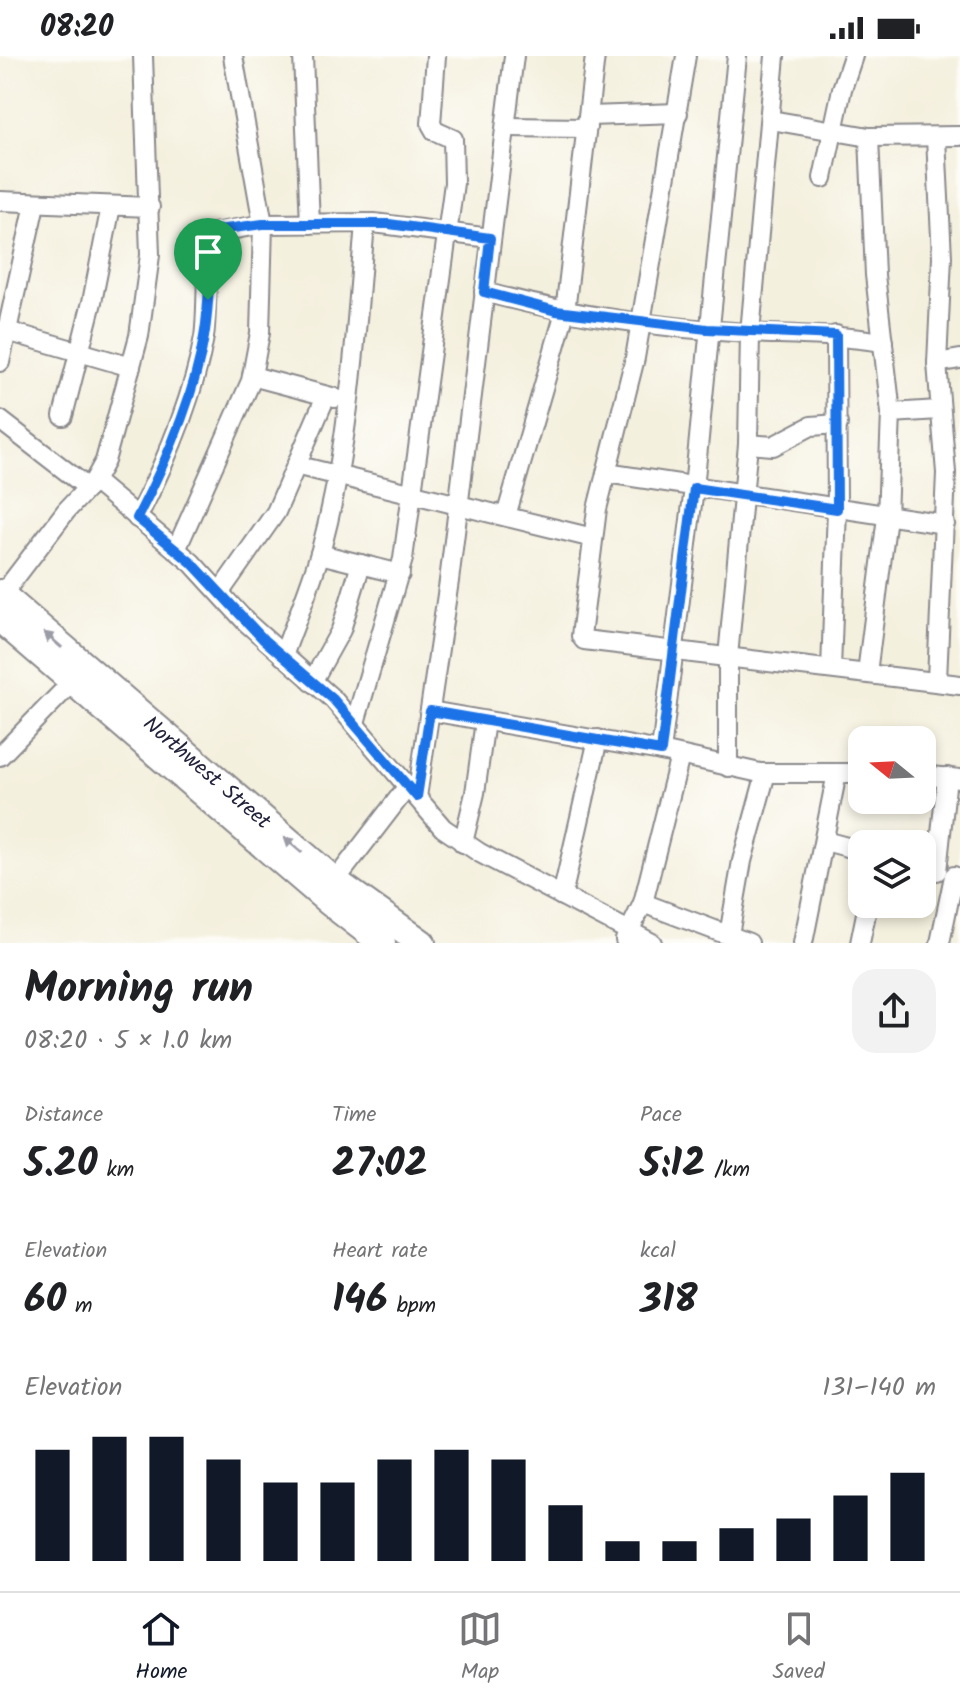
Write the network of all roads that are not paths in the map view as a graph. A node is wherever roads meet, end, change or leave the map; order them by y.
1 (143, 56) edge
2 (233, 56) edge
3 (303, 56) edge
4 (436, 56) edge
5 (514, 56) edge
6 (595, 56) edge
7 (686, 56) edge
8 (737, 56) edge
9 (775, 56) edge
10 (853, 56) edge
11 (678, 113) junction
12 (771, 120) junction
13 (588, 122) junction
14 (506, 127) junction
15 (832, 130) junction
16 (960, 136) edge
17 (869, 137) junction
18 (936, 138) junction
19 (823, 178) dead end
20 (0, 201) edge
21 (35, 204) junction
22 (111, 206) junction
23 (150, 207) junction
24 (365, 223) junction
25 (263, 224) junction
26 (310, 224) junction
27 (447, 233) junction
28 (490, 238) junction
29 (484, 292) junction
30 (565, 312) junction
31 (640, 321) junction
32 (707, 329) junction
33 (7, 331) junction
34 (750, 333) junction
35 (836, 335) junction
36 (883, 342) junction
37 (80, 353) junction
38 (960, 359) edge
39 (0, 362) edge
40 (937, 363) junction
41 (131, 367) junction
42 (252, 376) junction
43 (326, 396) junction
44 (350, 399) junction
45 (939, 410) junction
46 (891, 413) junction
47 (63, 416) dead end
48 (0, 420) edge
49 (838, 424) junction
50 (748, 444) junction
51 (299, 466) junction
52 (606, 473) junction
53 (338, 475) junction
54 (91, 485) junction
55 (694, 488) junction
56 (412, 492) junction
57 (744, 496) junction
58 (457, 503) junction
59 (837, 509) junction
60 (506, 516) junction
61 (887, 517) junction
62 (137, 518) junction
63 (945, 524) junction
64 (593, 538) junction
65 (176, 550) junction
66 (320, 554) junction
67 (952, 562) edge
68 (361, 564) junction
69 (400, 574) junction
70 (220, 592) junction
71 (1, 603) edge
72 (676, 650) junction
73 (283, 656) junction
74 (728, 657) junction
75 (831, 669) junction
76 (867, 673) junction
77 (937, 680) junction
78 (73, 681) junction
79 (312, 682) junction
80 (960, 685) edge
81 (430, 711) junction
82 (485, 721) junction
83 (355, 723) junction
84 (598, 739) junction
85 (661, 751) junction
86 (0, 756) edge
87 (680, 756) junction
88 (728, 767) junction
89 (766, 773) junction
90 (837, 773) junction
91 (848, 773) edge
92 (954, 778) edge
93 (413, 791) junction
94 (825, 841) junction
95 (463, 843) junction
96 (848, 847) edge
97 (943, 873) edge
98 (335, 881) junction
99 (562, 896) junction
100 (643, 903) junction
101 (865, 918) edge
102 (729, 935) junction
103 (626, 938) edge
104 (382, 943) edge
105 (422, 943) edge
106 (652, 943) edge
107 (749, 943) edge
108 (803, 943) edge
109 (860, 943) edge
110 (940, 943) edge

1 - 23 street
2 - 25 street
3 - 26 street
4 - 27 street
5 - 14 street
6 - 13 street
7 - 11 street
8 - 32 street
9 - 12 street
10 - 15 street
11 - 13 street
11 - 31 street
12 - 15 street
12 - 34 street
13 - 14 street
13 - 30 street
14 - 28 street
15 - 17 street
15 - 19 street
16 - 18 street
17 - 18 street
17 - 36 street
18 - 40 street
20 - 21 street
21 - 22 street
21 - 33 street
22 - 23 street
22 - 37 street
23 - 41 street
24 - 26 street
24 - 27 street
24 - 44 street
25 - 26 street
25 - 42 street
25 - 62 street
27 - 28 street
27 - 56 street
28 - 29 street
29 - 30 street
29 - 58 street
30 - 31 street
30 - 60 street
31 - 32 street
31 - 52 street
32 - 34 street
32 - 55 street
33 - 37 street
33 - 39 street
34 - 35 street
34 - 50 street
35 - 36 street
35 - 49 street
36 - 46 street
37 - 41 street
37 - 47 street
38 - 40 street
40 - 45 street
41 - 54 street
42 - 43 street
42 - 65 street
43 - 44 street
43 - 51 street
44 - 53 street
45 - 46 street
45 - 63 street
46 - 61 street
48 - 54 street
49 - 50 street
49 - 59 street
50 - 57 street
51 - 53 street
51 - 70 street
52 - 55 street
52 - 64 street
53 - 56 street
53 - 66 street
54 - 62 street
54 - 71 street
55 - 57 street
55 - 72 street
56 - 58 street
56 - 69 street
57 - 59 street
57 - 74 street
58 - 60 street
58 - 81 street
59 - 61 street
59 - 75 street
60 - 64 street
61 - 63 street
61 - 76 street
62 - 65 street
63 - 67 street
64 - 72 street
65 - 70 street
66 - 68 street
66 - 73 street
67 - 77 street
68 - 69 street
68 - 79 street
69 - 83 street
70 - 73 street
71 - 78 main road, Northwest Street
98 -> 71 main road, Northwest Street
72 - 74 street
72 - 85 street
73 - 79 street
74 - 75 street
74 - 88 street
75 - 76 street
76 - 77 street
77 - 80 street
78 - 86 street
78 - 104 main road, Northwest Street
79 - 83 street
81 - 82 street
81 - 93 street
82 - 84 street
82 - 95 street
83 - 93 street
84 - 85 street
84 - 99 street
85 - 87 street
87 - 88 street
87 - 100 street
88 - 89 street
89 - 90 street
89 - 102 street
90 - 91 street
90 - 94 street
92 - 97 street
93 - 95 street
93 - 98 street
94 - 96 street
94 - 108 street
95 - 99 street
97 - 110 street
98 - 105 main road, Northwest Street
99 - 103 street
100 - 102 street
100 - 103 street
101 - 109 street
102 - 107 street
103 - 106 street

